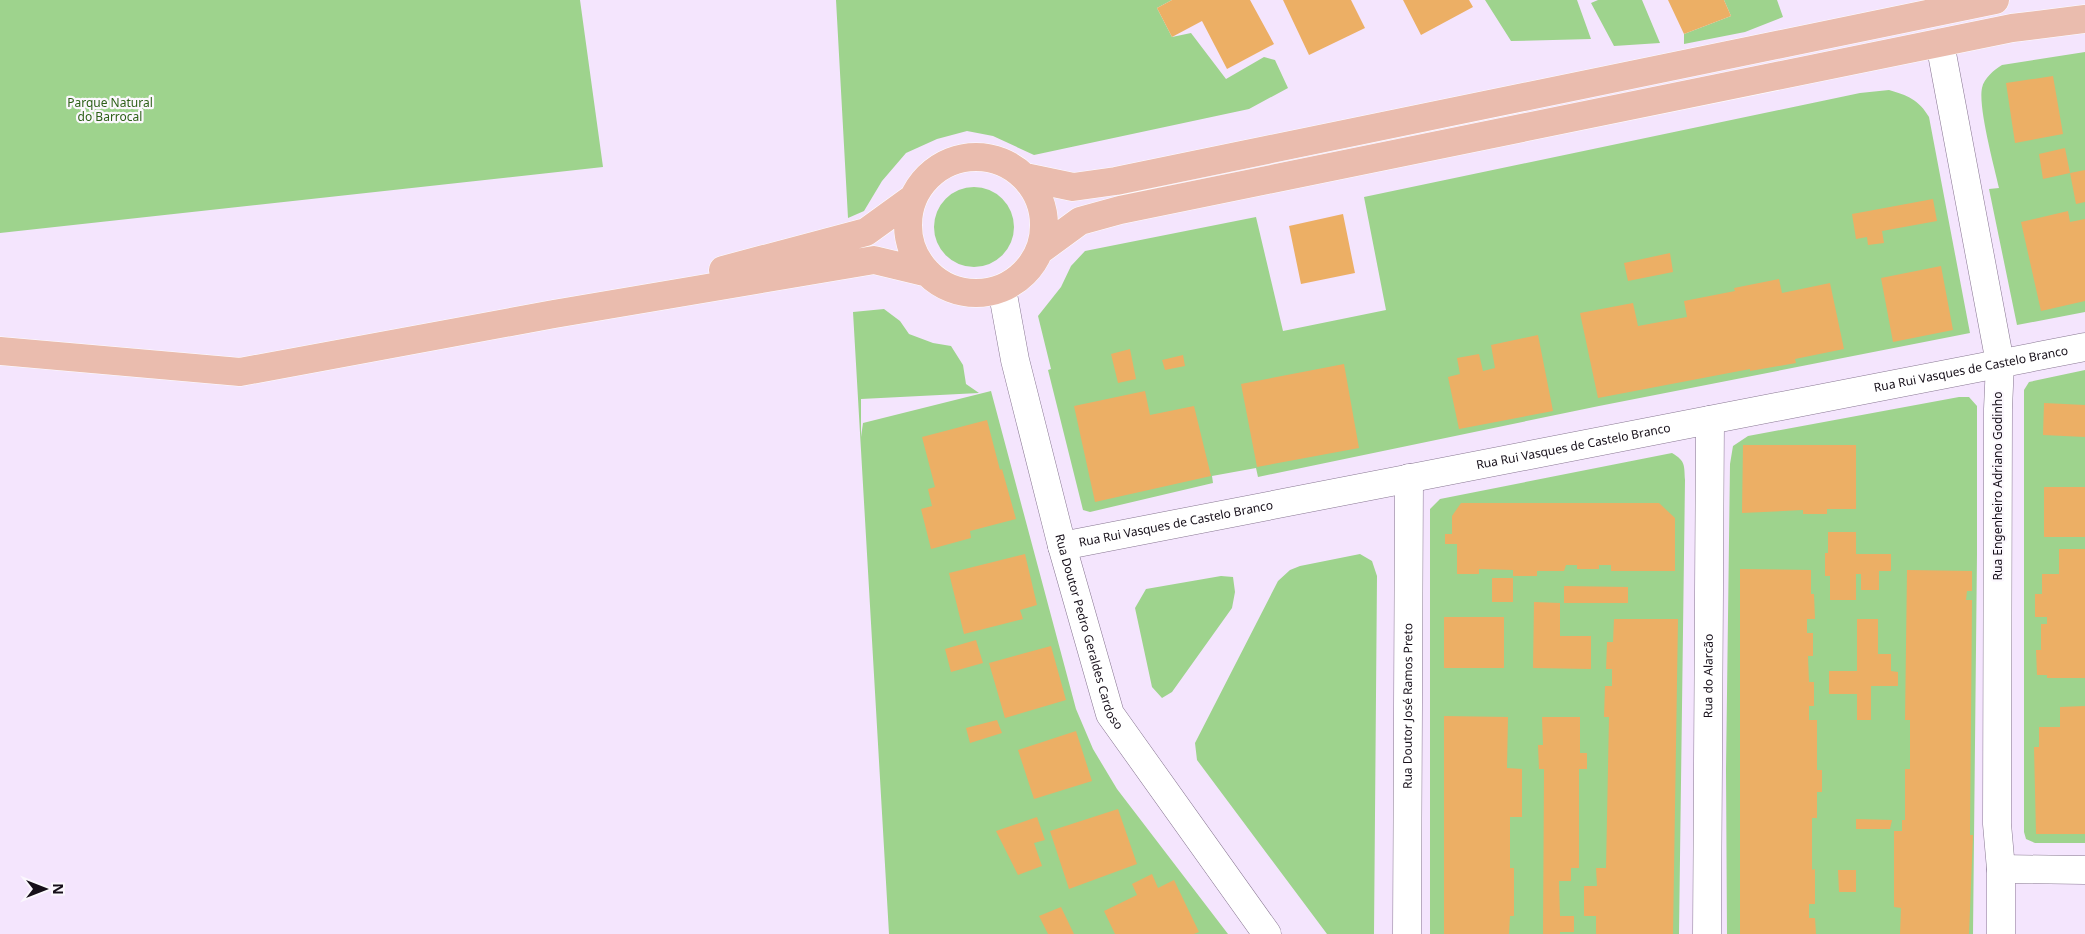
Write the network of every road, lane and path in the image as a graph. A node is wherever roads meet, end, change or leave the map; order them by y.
1 (1995, 0) edge
2 (1911, 8) edge
3 (2085, 19) edge
4 (1940, 42) junction
5 (1025, 177) junction
6 (913, 198) junction
7 (1039, 252) junction
8 (928, 273) junction
9 (1002, 288) junction
10 (554, 314) junction
11 (2085, 347) edge
12 (0, 351) edge
13 (2000, 363) junction
14 (1710, 420) junction
15 (1409, 478) junction
16 (1062, 546) junction
17 (2002, 869) junction
18 (2085, 870) edge
19 (1267, 934) edge
20 (1407, 934) edge
21 (1707, 934) edge
22 (2001, 934) edge

1 - 2 main road
2 - 5 main road
3 - 4 main road
4 - 7 main road
4 - 13 street, Rua Engenheiro Adriano Godinho
5 - 6 main road
5 - 7 main road
6 - 8 main road
6 - 10 main road
7 - 9 main road
8 - 9 main road
8 - 10 main road
9 - 16 street, Rua Doutor Pedro Geraldes Cardoso
10 - 12 main road
11 - 13 street, Rua Rui Vasques de Castelo Branco
13 - 14 street, Rua Rui Vasques de Castelo Branco
13 - 17 street, Rua Engenheiro Adriano Godinho
14 - 15 street, Rua Rui Vasques de Castelo Branco
14 - 21 street, Rua do Alarcão
15 - 16 street, Rua Rui Vasques de Castelo Branco
15 - 20 street, Rua Doutor José Ramos Preto
16 - 19 street, Rua Doutor Pedro Geraldes Cardoso
17 - 18 street
17 - 22 street, Rua Engenheiro Adriano Godinho

